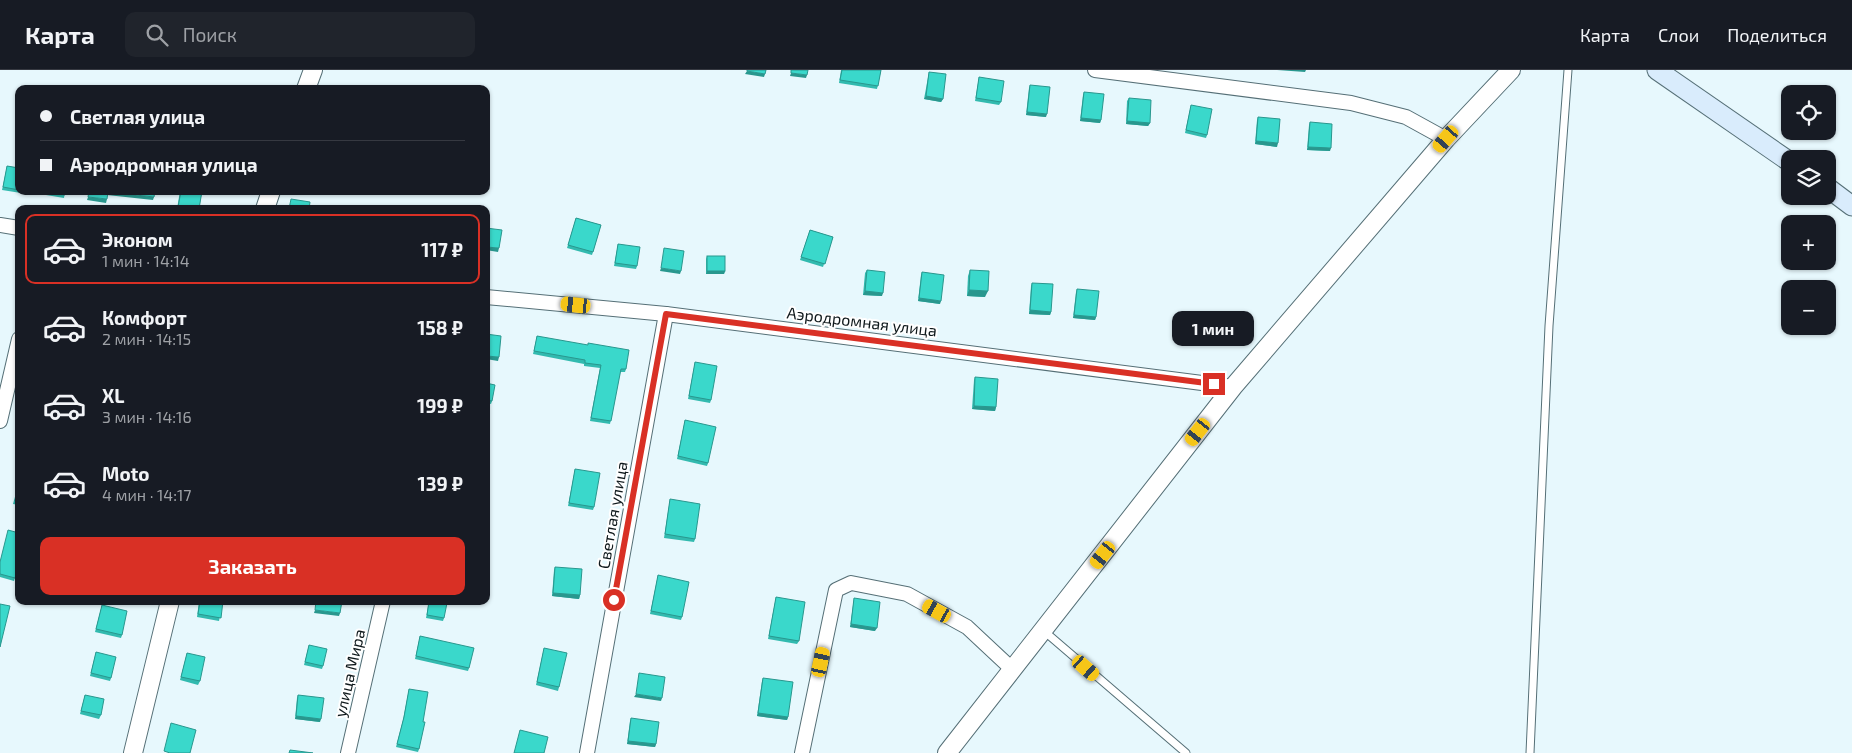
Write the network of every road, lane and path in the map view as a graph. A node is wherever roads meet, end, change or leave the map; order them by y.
1 (313, 70) edge
2 (1095, 70) edge
3 (1511, 70) edge
4 (1568, 70) edge
5 (1657, 70) edge
6 (307, 85) edge
7 (1446, 139) junction
8 (1781, 156) edge
9 (1836, 194) edge
10 (1852, 206) edge
11 (0, 225) edge
12 (15, 227) edge
13 (490, 297) edge
14 (666, 314) junction
15 (15, 356) edge
16 (1233, 386) junction
17 (0, 421) edge
18 (169, 605) edge
19 (382, 605) edge
20 (1044, 631) junction
21 (1013, 670) junction
22 (133, 753) edge
23 (348, 753) edge
24 (586, 753) edge
25 (802, 753) edge
26 (947, 753) edge
27 (1186, 753) edge
28 (1530, 753) edge

1 - 6 street
2 - 7 street
3 - 7 street
4 - 28 lane
5 - 8 main road
7 - 16 street
9 - 10 main road
11 - 12 street
13 - 14 street, Аэродромная улица
14 - 16 street, Аэродромная улица
14 - 24 street, Светлая улица
15 - 17 street
16 - 20 street
18 - 22 street
19 - 23 street, улица Мира
20 - 21 street
20 - 27 lane
21 - 25 street
21 - 26 street

